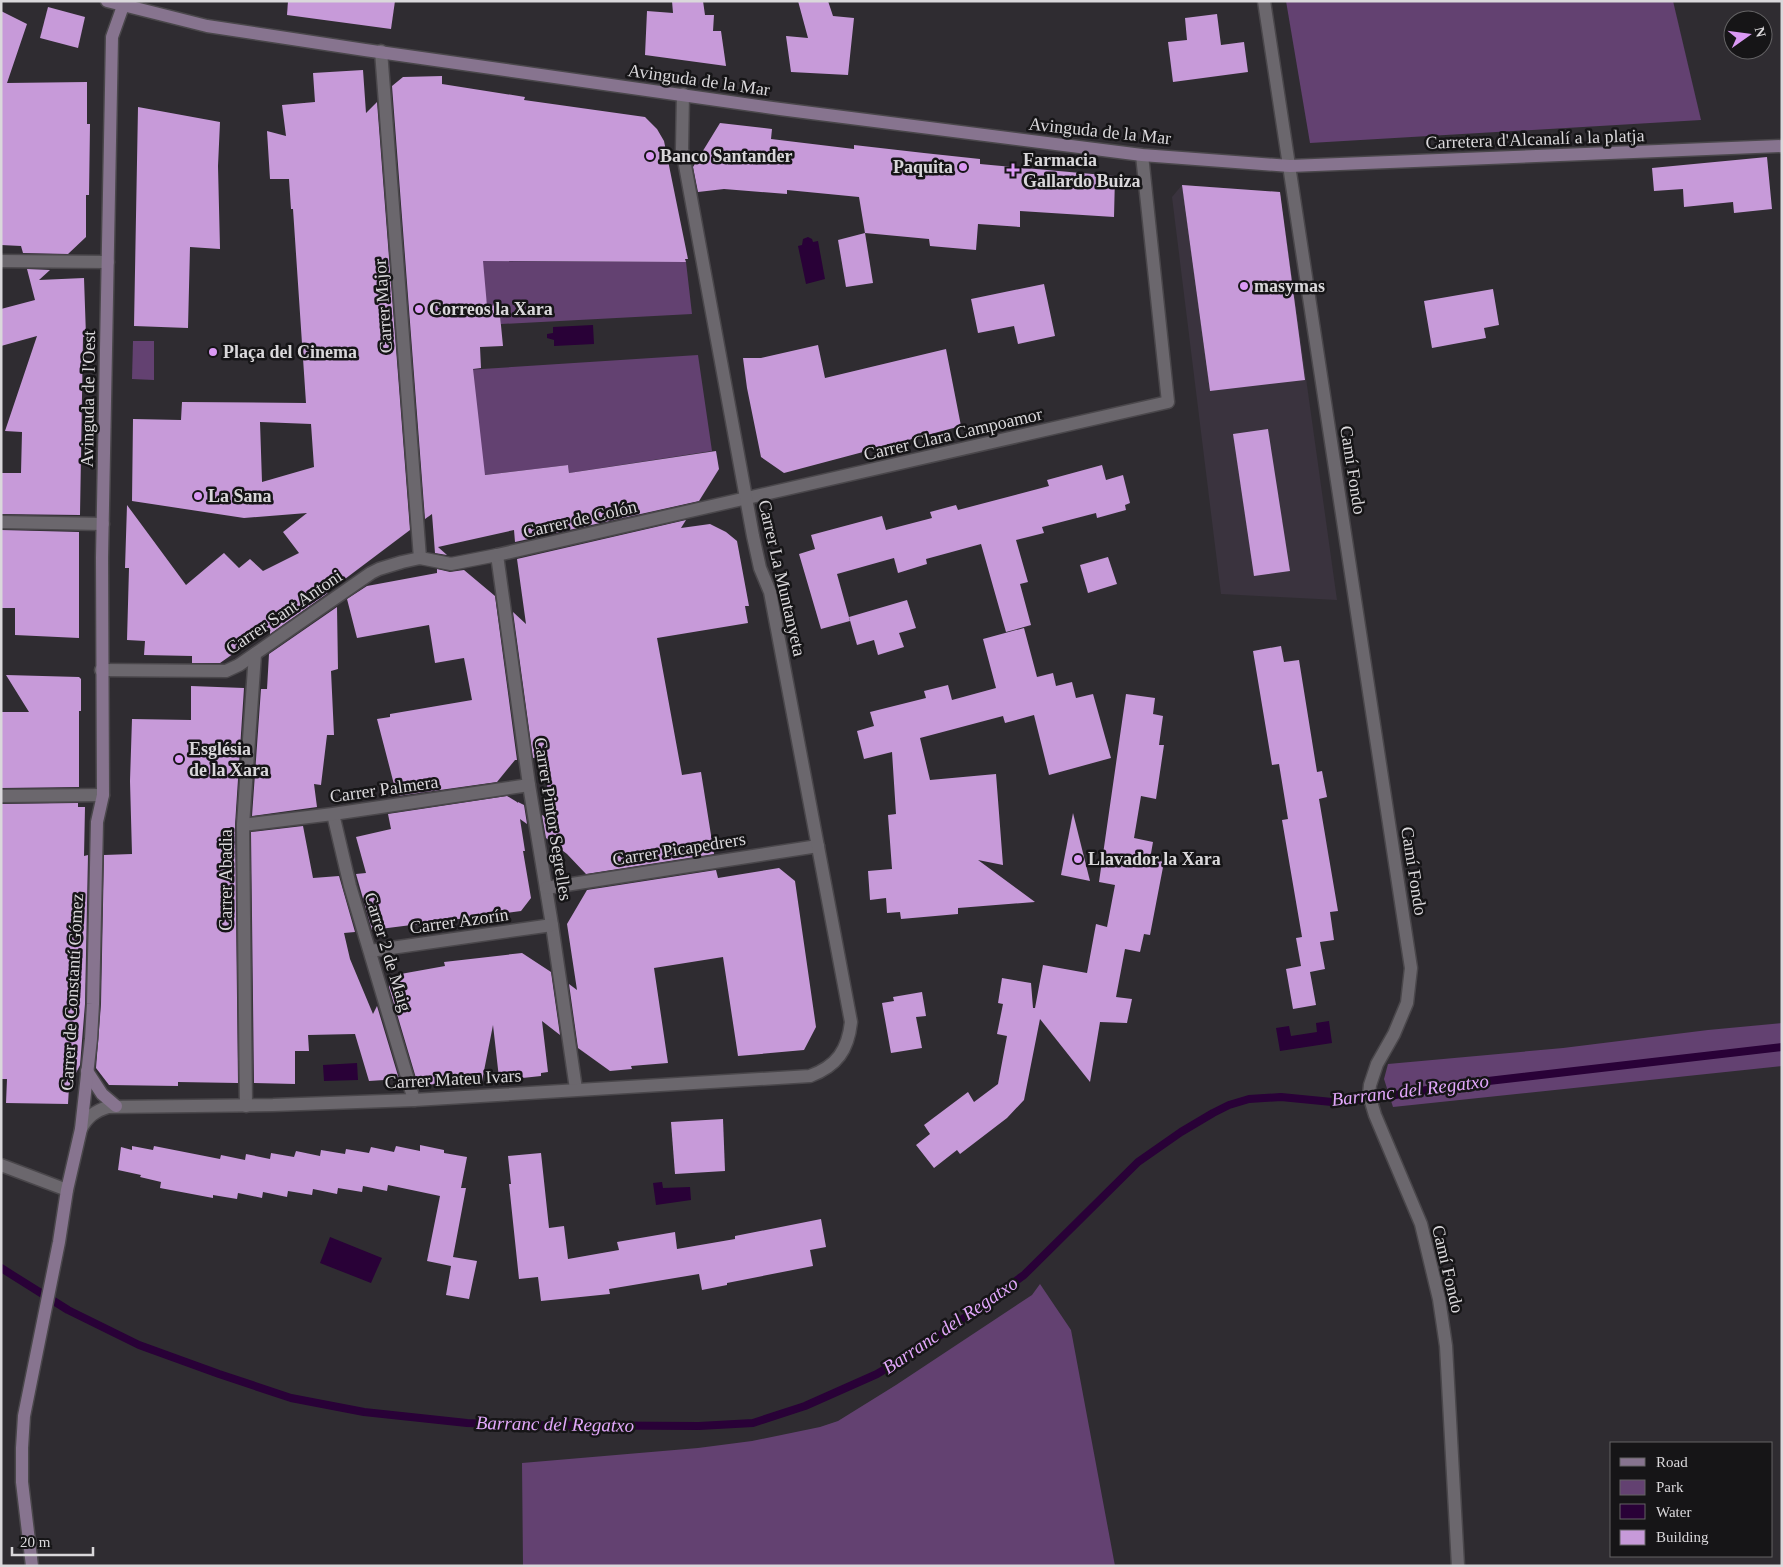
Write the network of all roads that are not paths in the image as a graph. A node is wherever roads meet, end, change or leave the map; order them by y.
1 (107, 1) edge
2 (1264, 1) edge
3 (123, 6) junction
4 (381, 52) junction
5 (683, 94) junction
6 (1782, 146) edge
7 (1142, 155) junction
8 (1290, 166) junction
9 (1, 261) edge
10 (108, 262) junction
11 (746, 499) junction
12 (1, 522) edge
13 (103, 524) junction
14 (498, 555) junction
15 (420, 558) junction
16 (254, 654) junction
17 (101, 670) junction
18 (529, 785) junction
19 (102, 795) junction
20 (1, 796) edge
21 (333, 814) junction
22 (243, 825) junction
23 (818, 846) junction
24 (546, 888) junction
25 (552, 926) junction
26 (370, 951) junction
27 (832, 1064) joint
28 (87, 1071) junction
29 (576, 1089) junction
30 (414, 1100) junction
31 (116, 1106) junction
32 (246, 1106) junction
33 (81, 1129) junction
34 (1, 1165) edge
35 (67, 1190) junction
36 (32, 1566) edge
37 (1458, 1566) edge

1 - 3 main road, Avinguda de la Mar
2 - 8 street, Camí Fondo
3 - 4 main road, Avinguda de la Mar
3 - 10 main road, Avinguda de l'Oest
4 - 5 main road, Avinguda de la Mar
4 - 15 street, Carrer Major
5 - 7 main road, Avinguda de la Mar
5 - 11 street, Carrer La Muntanyeta
6 - 8 main road, Carretera d'Alcanalí a la platja
7 - 8 main road, Avinguda de la Mar
7 - 11 street, Carrer Clara Campoamor
8 - 37 street, Camí Fondo
9 - 10 street
10 - 13 main road, Avinguda de l'Oest
11 - 14 street, Carrer de Colón
11 - 23 street, Carrer La Muntanyeta
12 - 13 street
13 - 17 main road, Avinguda de l'Oest
14 - 15 street, Carrer de Colón
14 - 18 street, Carrer Pintor Segrelles
15 - 16 street, Carrer Sant Antoni
16 - 17 street, Carrer Sant Antoni
16 - 22 street, Carrer Abadia
17 - 19 main road, Avinguda de l'Oest
18 - 21 street, Carrer Palmera
18 - 24 street, Carrer Pintor Segrelles
19 - 20 street
19 - 28 main road, Carrer de Constantí Gómez
21 - 22 street, Carrer Palmera
21 - 26 street, Carrer 2 de Maig
22 - 32 street, Carrer Abadia
23 - 24 street, Carrer Picapedrers
23 - 27 street, Carrer La Muntanyeta
24 - 25 street, Carrer Pintor Segrelles
25 - 26 street, Carrer Azorín
25 - 29 street, Carrer Pintor Segrelles
26 - 30 street, Carrer 2 de Maig
27 - 29 street, Carrer Mateu Ivars
28 - 31 main road
28 - 33 main road, Carrer de Constantí Gómez
29 - 30 street, Carrer Mateu Ivars
30 - 32 street, Carrer Mateu Ivars
31 - 32 street, Carrer Mateu Ivars
31 - 33 street, Carrer Mateu Ivars
33 - 35 main road, Carrer de Constantí Gómez
34 - 35 street
35 - 36 main road, Carrer de Constantí Gómez

